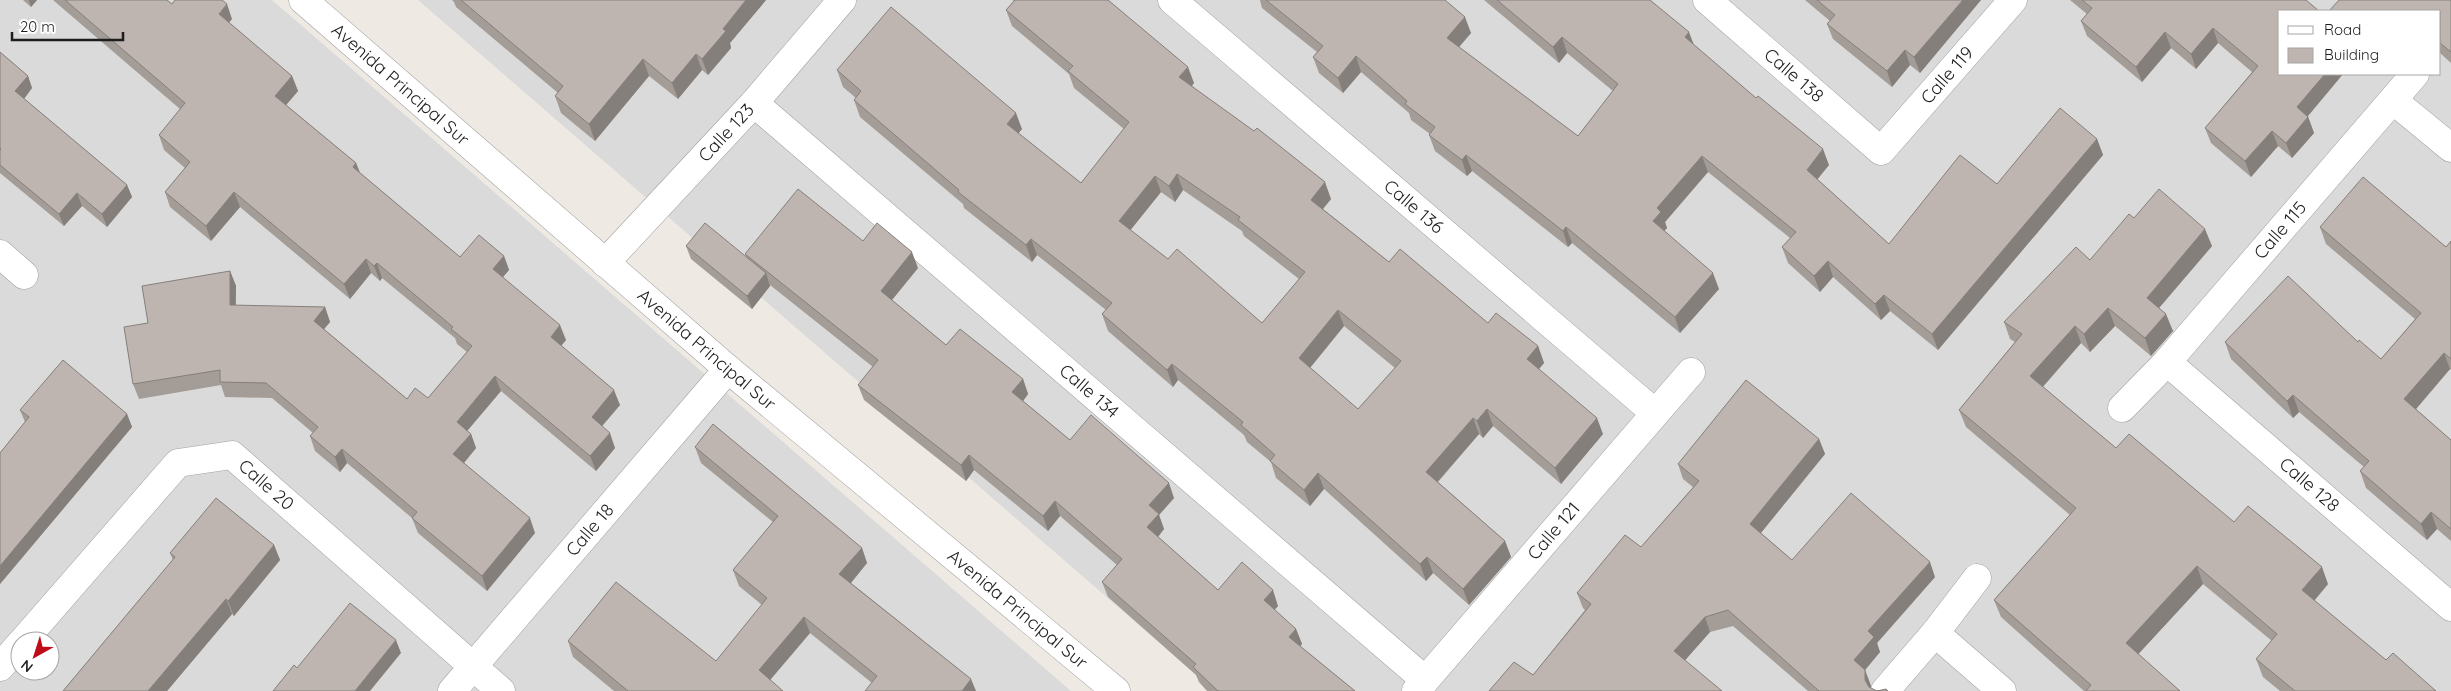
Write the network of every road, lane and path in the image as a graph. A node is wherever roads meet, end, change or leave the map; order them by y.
1 (303, 0) edge
2 (842, 0) edge
3 (1172, 0) edge
4 (1707, 0) edge
5 (2012, 0) edge
6 (2414, 75) edge
7 (2394, 100) junction
8 (754, 103) junction
9 (2451, 148) edge
10 (1882, 151) joint
11 (0, 254) edge
12 (605, 263) junction
13 (24, 275) dead end
14 (2167, 362) junction
15 (728, 369) junction
16 (1691, 372) dead end
17 (2122, 408) dead end
18 (1655, 413) junction
19 (1977, 578) dead end
20 (2451, 607) edge
21 (32, 631) edge
22 (1934, 633) junction
23 (10, 656) edge
24 (0, 667) edge
25 (473, 667) junction
26 (1421, 686) edge
27 (452, 691) edge
28 (501, 691) edge
29 (1116, 691) edge
30 (1885, 691) edge
31 (2002, 691) edge

1 - 12 street, Avenida Principal Sur
2 - 8 street, Calle 123
3 - 18 street, Calle 136
4 - 10 street, Calle 138
5 - 10 street, Calle 119
6 - 7 street, Calle 115
7 - 9 street
7 - 14 street, Calle 115
8 - 12 street, Calle 123
8 - 26 street, Calle 134
11 - 13 street
12 - 15 street, Avenida Principal Sur
14 - 17 street, Calle 115
14 - 20 street, Calle 128
15 - 25 street, Calle 18
15 - 29 street, Avenida Principal Sur
16 - 18 street, Calle 121
18 - 26 street, Calle 121
19 - 22 street
21 - 25 street, Calle 20
22 - 30 street
22 - 31 street
23 - 24 street
25 - 27 street, Calle 18
25 - 28 street, Calle 20

